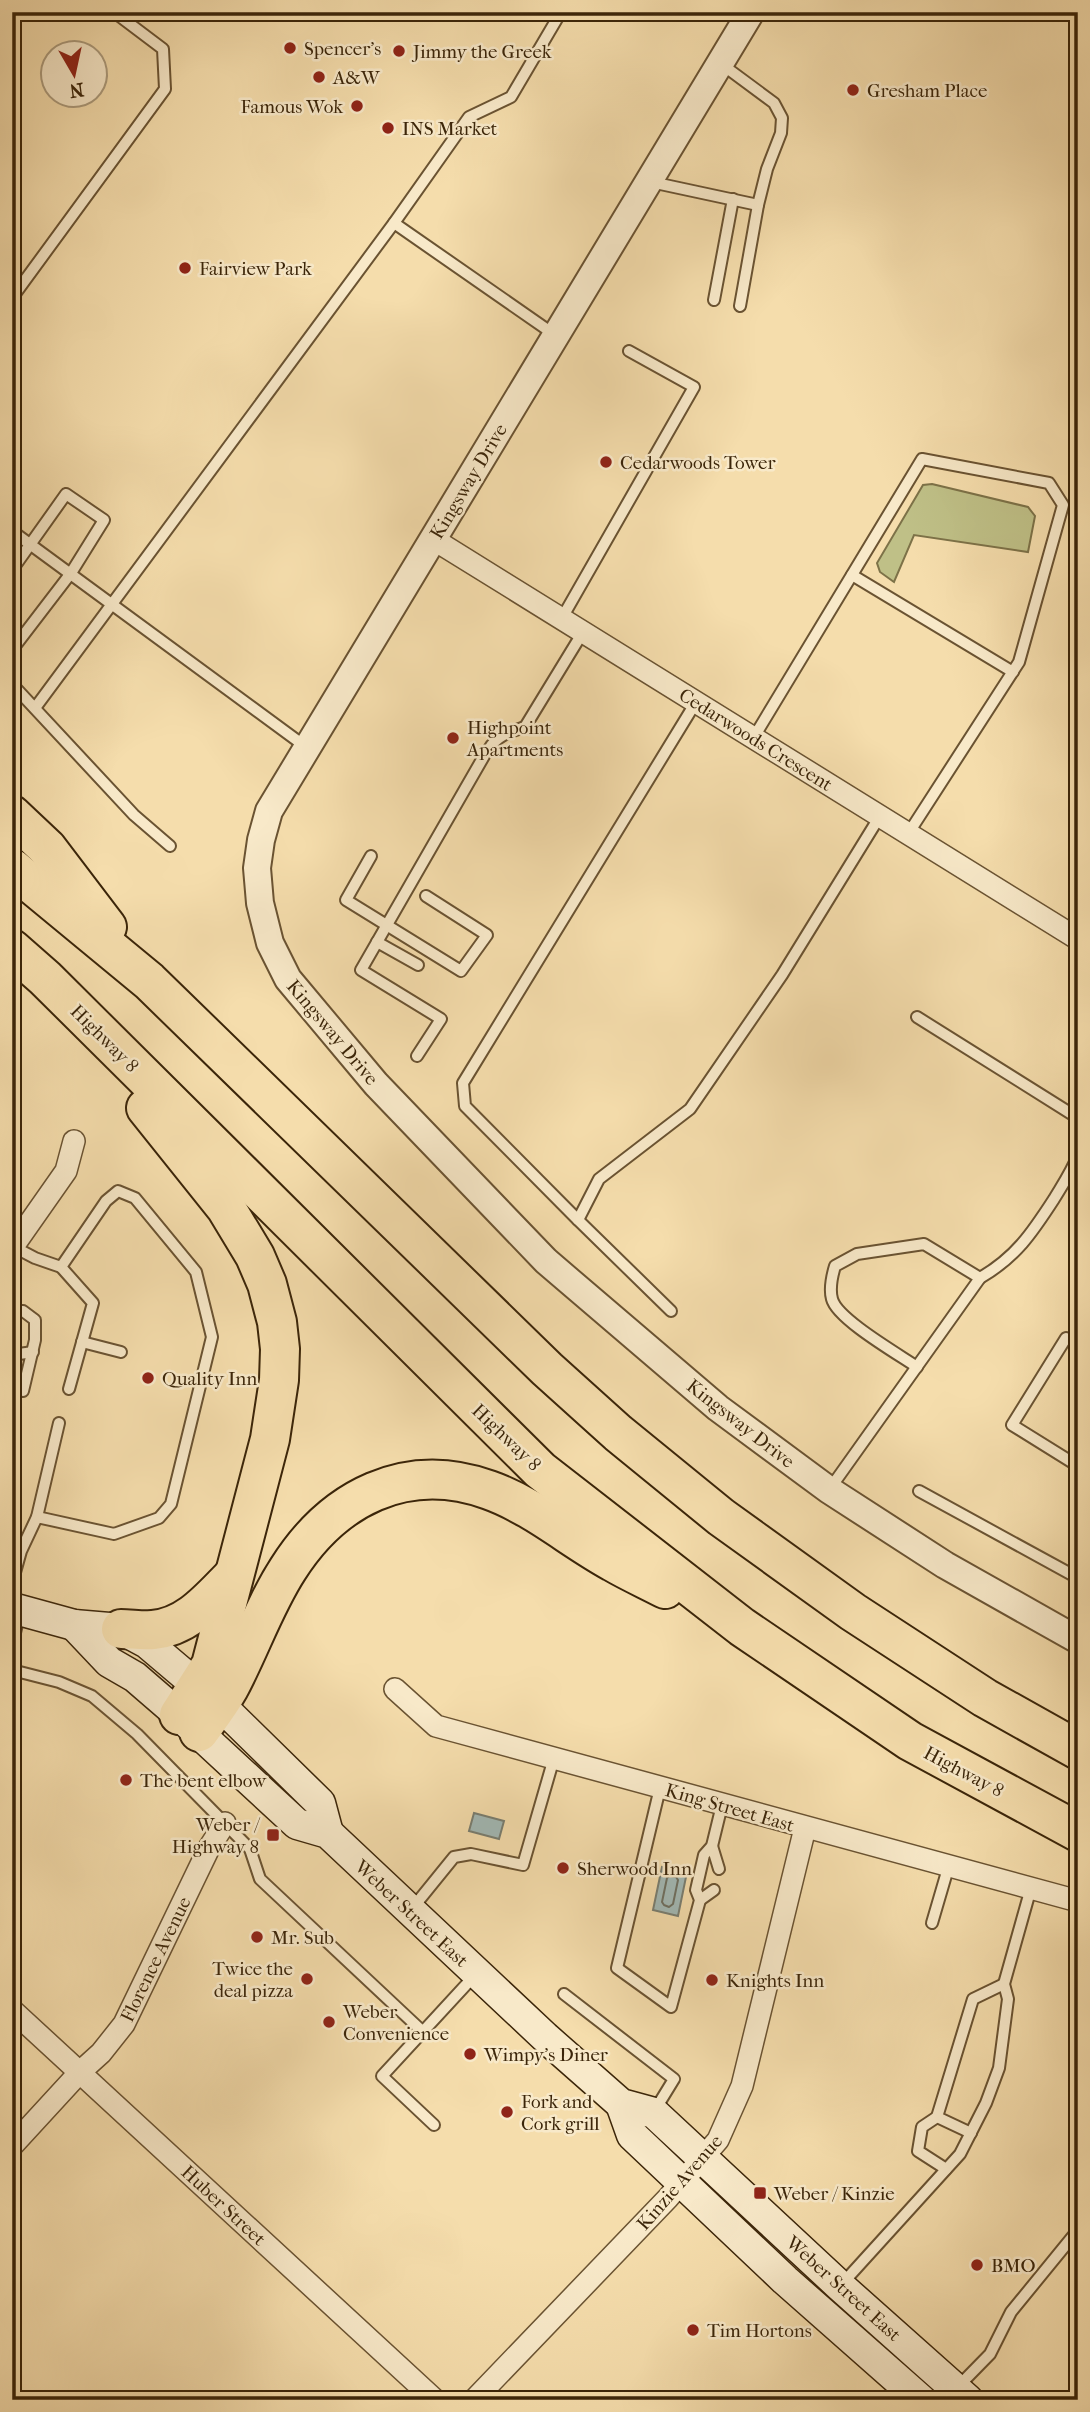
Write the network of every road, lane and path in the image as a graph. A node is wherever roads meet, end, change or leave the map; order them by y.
1 (114, 12) edge
2 (561, 12) edge
3 (751, 12) edge
4 (720, 63) junction
5 (648, 181) junction
6 (733, 199) junction
7 (758, 205) junction
8 (394, 223) junction
9 (12, 298) edge
10 (714, 300) dead end
11 (740, 306) dead end
12 (555, 336) junction
13 (629, 351) dead end
14 (12, 531) edge
15 (433, 539) junction
16 (31, 544) junction
17 (12, 570) edge
18 (71, 573) junction
19 (852, 575) junction
20 (113, 603) junction
21 (562, 618) junction
22 (583, 632) junction
23 (12, 650) edge
24 (1013, 672) junction
25 (12, 684) edge
26 (696, 702) junction
27 (35, 708) junction
28 (754, 737) junction
29 (307, 747) junction
30 (12, 815) edge
31 (880, 816) junction
32 (908, 834) junction
33 (170, 846) dead end
34 (371, 856) dead end
35 (12, 868) edge
36 (426, 896) dead end
37 (387, 925) junction
38 (1078, 939) edge
39 (377, 942) junction
40 (12, 949) edge
41 (418, 965) dead end
42 (149, 981) junction
43 (917, 1017) dead end
44 (112, 1045) junction
45 (417, 1056) dead end
46 (1078, 1118) edge
47 (74, 1141) dead end
48 (1078, 1155) edge
49 (578, 1220) junction
50 (13, 1247) edge
51 (61, 1266) junction
52 (980, 1278) junction
53 (12, 1311) edge
54 (671, 1311) dead end
55 (1066, 1338) dead end
56 (82, 1342) junction
57 (33, 1352) junction
58 (121, 1352) dead end
59 (12, 1355) edge
60 (917, 1367) junction
61 (69, 1389) dead end
62 (23, 1391) dead end
63 (59, 1423) dead end
64 (1078, 1466) edge
65 (830, 1490) junction
66 (919, 1491) dead end
67 (37, 1517) junction
68 (234, 1574) junction
69 (1078, 1578) edge
70 (15, 1600) edge
71 (74, 1625) junction
72 (742, 1627) junction
73 (121, 1629) junction
74 (1074, 1630) edge
75 (12, 1646) edge
76 (12, 1670) edge
77 (395, 1689) dead end
78 (199, 1709) junction
79 (1078, 1750) edge
80 (554, 1758) junction
81 (660, 1788) junction
82 (722, 1805) junction
83 (225, 1823) junction
84 (805, 1828) junction
85 (1078, 1832) edge
86 (712, 1846) junction
87 (949, 1865) junction
88 (719, 1870) dead end
89 (1031, 1888) junction
90 (714, 1889) dead end
91 (700, 1900) junction
92 (1078, 1901) edge
93 (410, 1912) junction
94 (932, 1923) dead end
95 (477, 1974) junction
96 (1004, 1984) junction
97 (564, 1994) dead end
98 (12, 2010) edge
99 (422, 2031) junction
100 (80, 2072) junction
101 (621, 2104) junction
102 (654, 2113) junction
103 (937, 2117) junction
104 (434, 2125) dead end
105 (971, 2133) junction
106 (12, 2146) edge
107 (704, 2159) junction
108 (946, 2169) junction
109 (681, 2183) junction
110 (1078, 2230) edge
111 (840, 2286) junction
112 (956, 2396) edge
113 (435, 2400) edge
114 (474, 2400) edge
115 (921, 2400) edge

1 - 9 lane
2 - 8 lane
3 - 4 street, Kingsway Drive
4 - 5 street, Kingsway Drive
4 - 7 lane
5 - 6 lane
5 - 12 street, Kingsway Drive
6 - 7 lane
6 - 10 lane
7 - 11 lane
8 - 12 lane
8 - 20 lane
12 - 15 street, Kingsway Drive
13 - 21 lane
14 - 16 lane
15 - 21 street, Cedarwoods Crescent
15 - 29 street, Kingsway Drive
16 - 17 lane
16 - 18 lane
16 - 18 lane
18 - 20 lane
18 - 23 lane
19 - 24 lane
19 - 24 lane
19 - 28 lane
20 - 27 lane
20 - 29 lane
21 - 22 street, Cedarwoods Crescent
22 - 26 street, Cedarwoods Crescent
22 - 37 lane
24 - 32 lane
25 - 27 lane
26 - 28 street, Cedarwoods Crescent
26 - 49 lane
27 - 33 lane
28 - 31 street, Cedarwoods Crescent
29 - 65 street, Kingsway Drive
30 - 42 highway
31 - 32 street, Cedarwoods Crescent
31 - 49 lane
32 - 38 street, Cedarwoods Crescent
34 - 37 lane
35 - 42 highway
36 - 37 lane
37 - 39 lane
39 - 41 lane
39 - 45 lane
40 - 44 highway, Highway 8
42 - 79 highway
43 - 46 lane
44 - 68 highway
44 - 72 highway, Highway 8
47 - 50 street
48 - 52 lane
49 - 54 lane
50 - 51 lane
51 - 56 lane
51 - 67 lane
52 - 60 lane
52 - 60 lane
53 - 57 lane
55 - 64 lane
56 - 58 lane
56 - 61 lane
57 - 59 lane
57 - 62 lane
60 - 65 lane
63 - 67 lane
65 - 74 street, Kingsway Drive
66 - 69 lane
67 - 70 lane
68 - 73 highway
68 - 78 highway
70 - 71 main road
70 - 75 lane
71 - 73 main road
71 - 78 main road
72 - 78 highway
72 - 85 highway, Highway 8
73 - 78 main road
76 - 83 lane
77 - 80 street, King Street East
78 - 93 main road, Weber Street East
80 - 81 street, King Street East
80 - 93 lane
81 - 82 street, King Street East
81 - 91 lane
82 - 84 street, King Street East
82 - 86 lane
83 - 99 lane
83 - 100 street, Florence Avenue
84 - 87 street, King Street East
84 - 107 street, Kinzie Avenue
86 - 88 lane
86 - 91 lane
87 - 89 street, King Street East
87 - 94 lane
89 - 92 street, King Street East
89 - 96 lane
90 - 91 lane
93 - 95 main road, Weber Street East
95 - 99 lane
95 - 101 main road, Weber Street East
96 - 103 lane
96 - 105 lane
97 - 102 lane
98 - 100 street, Huber Street
99 - 104 lane
100 - 106 street, Florence Avenue
100 - 113 street, Huber Street
101 - 102 main road, Weber Street East
101 - 109 main road, Weber Street East
102 - 107 main road, Weber Street East
103 - 105 lane
103 - 108 lane
105 - 108 lane
107 - 109 street, Kinzie Avenue
107 - 111 main road, Weber Street East
108 - 111 lane
109 - 114 street, Kinzie Avenue
109 - 115 main road, Weber Street East
110 - 112 lane
111 - 112 main road, Weber Street East

